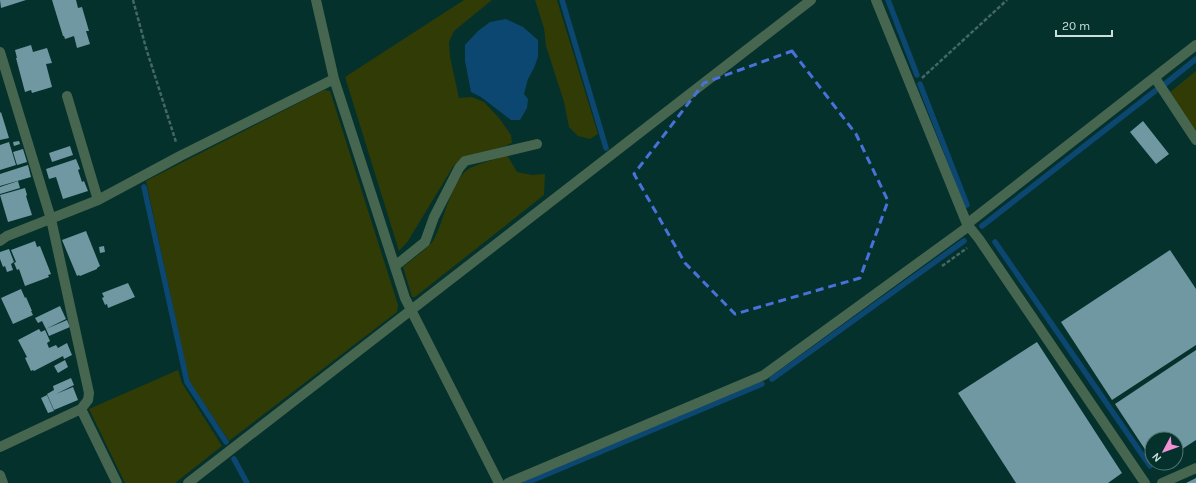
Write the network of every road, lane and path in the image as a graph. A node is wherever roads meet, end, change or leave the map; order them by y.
1 (133, 0) edge
2 (316, 0) edge
3 (811, 0) edge
4 (876, 0) edge
5 (1007, 0) edge
6 (1196, 46) edge
7 (0, 52) edge
8 (1155, 78) junction
9 (334, 79) junction
10 (910, 83) junction
11 (67, 96) dead end
12 (1196, 140) edge
13 (537, 144) dead end
14 (180, 156) junction
15 (98, 200) junction
16 (51, 219) junction
17 (968, 225) junction
18 (0, 241) edge
19 (395, 266) junction
20 (411, 311) junction
21 (81, 409) junction
22 (0, 447) edge
23 (1196, 468) edge
24 (0, 475) edge
25 (3, 483) edge
26 (117, 483) edge
27 (188, 483) edge
28 (499, 483) edge
29 (508, 483) edge
30 (1145, 483) edge
31 (1162, 483) edge

1 - 14 path
2 - 9 street
3 - 20 street
4 - 10 street
5 - 10 path
6 - 8 street
7 - 16 street
8 - 12 street
8 - 17 street
9 - 14 street
9 - 19 street
10 - 17 street
11 - 15 street
13 - 19 street
14 - 15 street
15 - 16 street
16 - 18 street
16 - 21 street
17 - 29 street
17 - 30 street
19 - 20 street
20 - 27 street
20 - 28 street
21 - 22 street
21 - 26 street
23 - 31 street
24 - 25 street

